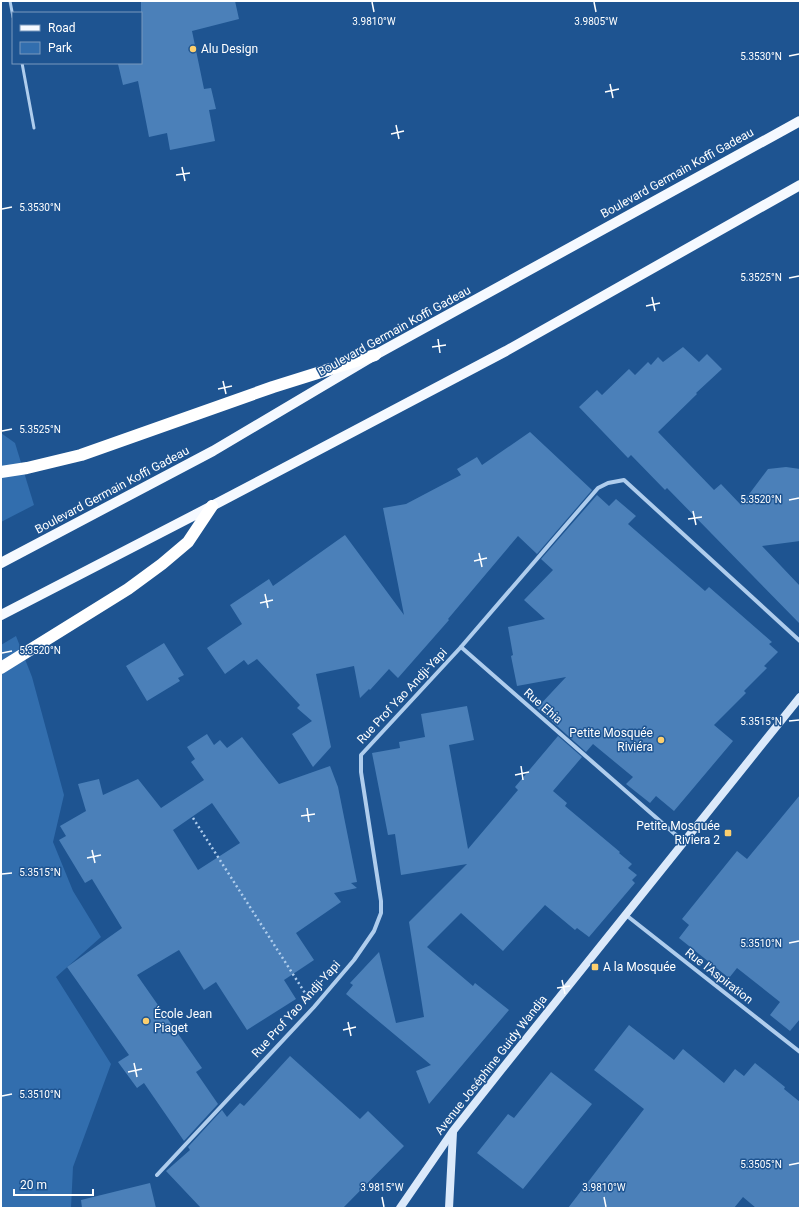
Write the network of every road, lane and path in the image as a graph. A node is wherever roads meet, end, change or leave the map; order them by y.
1 (10, 1) edge
2 (12, 12) edge
3 (22, 64) edge
4 (800, 121) edge
5 (34, 128) dead end
6 (800, 185) edge
7 (375, 355) junction
8 (1, 472) edge
9 (212, 506) junction
10 (1, 563) edge
11 (1, 615) edge
12 (800, 641) edge
13 (461, 647) junction
14 (1, 668) edge
15 (800, 697) edge
16 (192, 818) dead end
17 (684, 842) junction
18 (626, 915) junction
19 (314, 1007) junction
20 (800, 1052) edge
21 (453, 1131) junction
22 (157, 1175) dead end
23 (400, 1208) edge
24 (449, 1208) edge

1 - 2 lane
3 - 5 lane
4 - 7 main road, Boulevard Germain Koffi Gadeau
6 - 9 main road
7 - 8 highway
7 - 10 main road, Boulevard Germain Koffi Gadeau
9 - 11 main road
9 - 14 highway
12 - 13 street, Rue Prof Yao Andji-Yapi
13 - 17 street, Rue Ehia
13 - 19 street, Rue Prof Yao Andji-Yapi
15 - 17 street, Avenue Joséphine Guidy Wandja
16 - 19 path
17 - 18 street, Avenue Joséphine Guidy Wandja
18 - 20 street, Rue l'Aspiration
18 - 21 street, Avenue Joséphine Guidy Wandja
19 - 22 street, Rue Prof Yao Andji-Yapi
21 - 23 street, Avenue Joséphine Guidy Wandja
21 - 24 street

